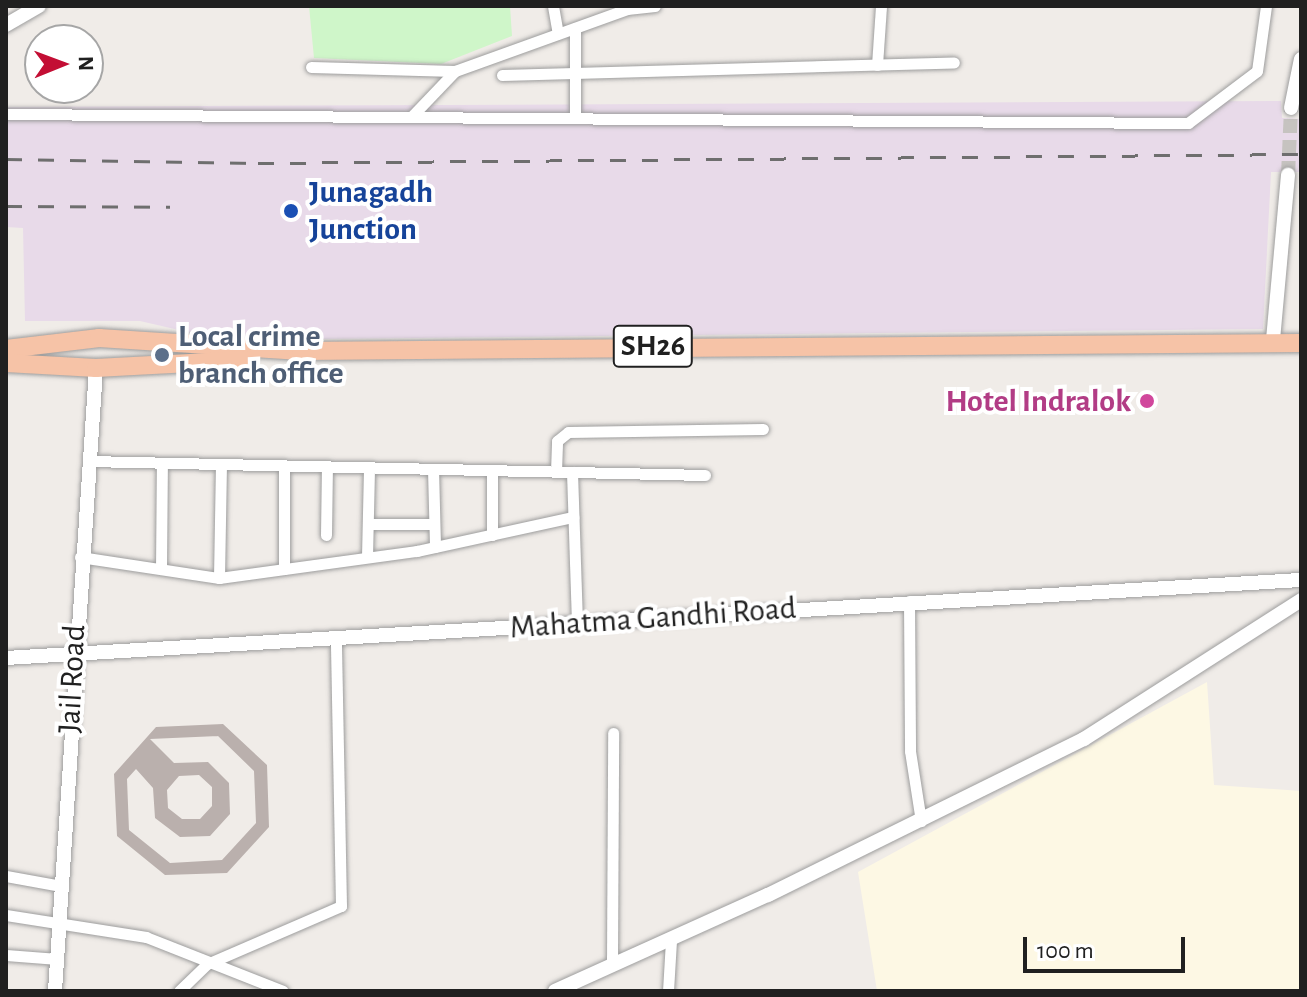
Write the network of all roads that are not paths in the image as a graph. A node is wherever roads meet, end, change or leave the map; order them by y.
1 (39, 6) edge
2 (553, 6) edge
3 (655, 6) edge
4 (881, 6) edge
5 (1266, 6) edge
6 (627, 7) edge
7 (6, 25) edge
8 (575, 28) junction
9 (558, 34) junction
10 (1301, 59) edge
11 (954, 62) dead end
12 (877, 65) junction
13 (311, 67) dead end
14 (455, 71) junction
15 (575, 74) junction
16 (502, 75) dead end
17 (1291, 108) tunnel mouth
18 (6, 114) edge
19 (412, 116) junction
20 (575, 117) junction
21 (1288, 175) tunnel mouth
22 (122, 340) junction
23 (1273, 340) junction
24 (1301, 343) edge
25 (51, 344) junction
26 (6, 349) edge
27 (1301, 354) edge
28 (6, 363) edge
29 (51, 365) junction
30 (122, 367) junction
31 (96, 368) junction
32 (763, 429) dead end
33 (88, 461) junction
34 (162, 463) junction
35 (221, 464) junction
36 (284, 466) junction
37 (327, 467) junction
38 (369, 468) junction
39 (433, 469) junction
40 (492, 470) junction
41 (556, 472) junction
42 (572, 472) junction
43 (705, 475) dead end
44 (573, 517) junction
45 (368, 524) junction
46 (434, 524) junction
47 (326, 535) dead end
48 (492, 535) junction
49 (435, 547) junction
50 (80, 557) junction
51 (367, 557) junction
52 (161, 569) junction
53 (284, 569) junction
54 (219, 578) junction
55 (1301, 580) edge
56 (1301, 600) edge
57 (909, 601) junction
58 (577, 623) junction
59 (336, 639) junction
60 (73, 655) junction
61 (6, 658) edge
62 (613, 733) dead end
63 (921, 821) junction
64 (6, 876) edge
65 (61, 886) junction
66 (6, 915) edge
67 (61, 925) junction
68 (671, 940) junction
69 (6, 955) edge
70 (58, 959) junction
71 (612, 962) junction
72 (207, 964) junction
73 (55, 991) edge
74 (179, 991) edge
75 (283, 991) edge
76 (555, 991) edge
77 (668, 991) edge

1 - 7 street
2 - 9 street
3 - 6 street
4 - 12 street
5 - 20 street
6 - 8 street
8 - 9 street
8 - 15 street
9 - 14 street
10 - 17 street
11 - 12 street
12 - 15 street
13 - 14 street
14 - 19 street
15 - 16 street
15 - 20 street
18 - 19 street
19 - 20 street
21 - 23 street
22 - 23 main road, SH26
22 - 25 main road, SH26
22 - 30 main road
23 - 24 main road, SH26
25 - 26 main road, SH26
25 - 29 main road
27 - 30 main road, SH26
28 - 29 main road, SH26
29 - 31 main road, SH26
30 - 31 main road, SH26
31 - 33 street, Jail Road
32 - 41 street
33 - 34 street
33 - 50 street, Jail Road
34 - 35 street
34 - 52 street
35 - 36 street
35 - 54 street
36 - 37 street
36 - 53 street
37 - 38 street
37 - 47 street
38 - 39 street
38 - 45 street
39 - 40 street
39 - 46 street
40 - 41 street
40 - 48 street
41 - 42 street
42 - 43 street
42 - 44 street
44 - 48 street
44 - 58 street
45 - 46 street
45 - 51 street
46 - 49 street
48 - 49 street
49 - 51 street
50 - 52 street
50 - 60 street, Jail Road
51 - 53 street
52 - 54 street
53 - 54 street
55 - 57 street, Mahatma Gandhi Road
56 - 63 street
57 - 58 street, Mahatma Gandhi Road
57 - 63 street
58 - 59 street, Mahatma Gandhi Road
59 - 60 street, Mahatma Gandhi Road
59 - 72 street
60 - 61 street, Mahatma Gandhi Road
60 - 65 street, Jail Road
62 - 71 street
63 - 68 street
64 - 65 street
65 - 67 street, Jail Road
66 - 67 street
67 - 70 street, Jail Road
67 - 72 street
68 - 71 street
68 - 77 street
69 - 70 street
70 - 73 street, Jail Road
71 - 76 street
72 - 74 street
72 - 75 street

